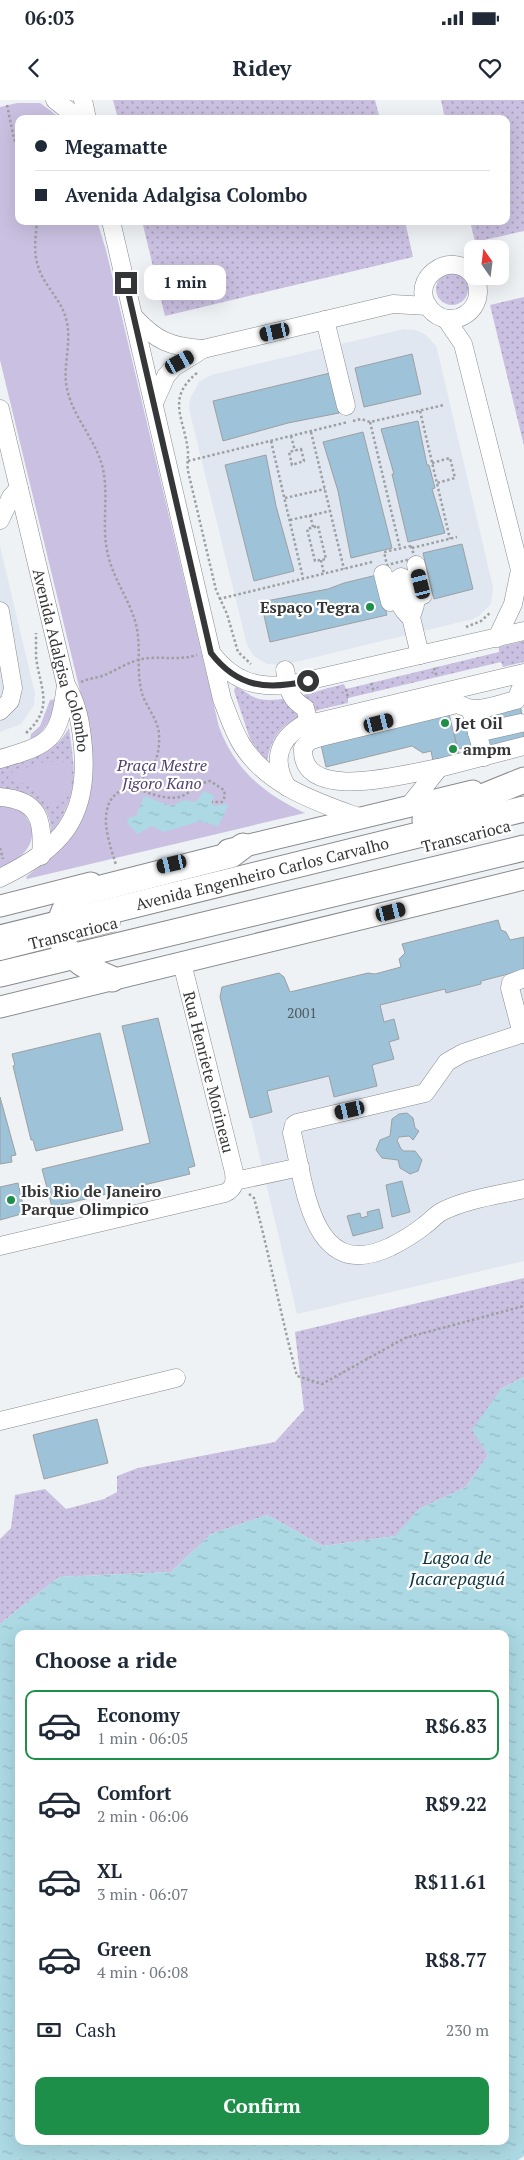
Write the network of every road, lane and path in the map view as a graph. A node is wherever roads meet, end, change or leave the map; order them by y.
1 (55, 100) edge
2 (83, 100) edge
3 (7, 105) dead end
4 (74, 115) edge
5 (86, 115) edge
6 (15, 141) edge
7 (37, 225) edge
8 (112, 225) edge
9 (464, 267) edge
10 (426, 281) junction
11 (477, 285) edge
12 (393, 304) junction
13 (428, 306) junction
14 (470, 312) junction
15 (134, 316) junction
16 (446, 319) junction
17 (325, 320) junction
18 (463, 344) junction
19 (203, 350) junction
20 (203, 368) dead end
21 (154, 403) junction
22 (444, 405) dead end
23 (346, 406) dead end
24 (0, 409) edge
25 (420, 411) junction
26 (370, 422) junction
27 (310, 431) junction
28 (291, 436) junction
29 (271, 441) junction
30 (4, 448) edge
31 (295, 451) junction
32 (188, 461) junction
33 (432, 462) junction
34 (437, 483) junction
35 (19, 488) junction
36 (325, 489) junction
37 (285, 498) junction
38 (330, 511) junction
39 (310, 515) junction
40 (0, 520) edge
41 (290, 520) junction
42 (313, 527) junction
43 (457, 537) dead end
44 (450, 539) junction
45 (400, 548) junction
46 (414, 555) junction
47 (321, 560) junction
48 (344, 569) junction
49 (522, 573) edge
50 (324, 574) junction
51 (383, 574) dead end
52 (304, 578) junction
53 (219, 599) junction
54 (495, 606) dead end
55 (0, 611) edge
56 (411, 614) junction
57 (34, 624) dead end
58 (460, 628) dead end
59 (524, 631) edge
60 (497, 638) junction
61 (2, 642) edge
62 (207, 653) junction
63 (420, 655) junction
64 (139, 660) junction
65 (253, 666) dead end
66 (434, 668) dead end
67 (5, 669) edge
68 (287, 678) junction
69 (371, 683) dead end
70 (72, 684) junction
71 (441, 684) junction
72 (522, 686) edge
73 (346, 689) dead end
74 (374, 692) dead end
75 (348, 698) dead end
76 (464, 708) junction
77 (0, 711) edge
78 (523, 729) edge
79 (312, 732) junction
80 (477, 733) junction
81 (25, 734) dead end
82 (524, 746) edge
83 (484, 757) junction
84 (0, 759) edge
85 (439, 768) junction
86 (524, 780) edge
87 (128, 786) junction
88 (289, 790) junction
89 (0, 797) edge
90 (212, 802) dead end
91 (408, 807) junction
92 (524, 809) edge
93 (362, 818) junction
94 (524, 821) edge
95 (524, 836) edge
96 (243, 846) junction
97 (0, 848) edge
98 (524, 848) edge
99 (347, 852) junction
100 (41, 856) junction
101 (2, 869) edge
102 (119, 876) junction
103 (524, 879) edge
104 (0, 906) edge
105 (65, 941) junction
106 (5, 955) edge
107 (182, 963) junction
108 (524, 978) edge
109 (112, 979) junction
110 (0, 1007) edge
111 (523, 1034) edge
112 (300, 1167) junction
113 (235, 1181) junction
114 (524, 1189) edge
115 (0, 1246) edge
116 (524, 1306) edge
117 (176, 1378) dead end
118 (0, 1421) edge

1 - 4 street
2 - 5 street
3 - 6 path
7 - 64 path
8 - 15 street
9 - 10 street
10 - 12 street
10 - 13 street
11 - 14 street
12 - 13 street
12 - 17 street
13 - 16 street
14 - 16 street
14 - 18 street
15 - 19 street
15 - 21 street
16 - 18 street
17 - 19 street
17 - 23 street
18 - 49 street
19 - 21 street
20 - 32 path
21 - 62 street
22 - 25 path
24 - 30 street, Avenida Adalgisa Colombo
25 - 26 path
25 - 33 path
26 - 27 path
26 - 45 path
27 - 28 path
27 - 36 path
28 - 29 path
28 - 31 path
29 - 32 path
29 - 37 path
30 - 35 street, Avenida Adalgisa Colombo
31 - 31 path
32 - 53 path
33 - 34 path
33 - 34 path
34 - 44 path
35 - 40 street
35 - 70 street, Avenida Adalgisa Colombo
36 - 37 path
36 - 38 path
37 - 41 path
38 - 39 path
38 - 48 path
39 - 41 path
39 - 42 path
41 - 52 path
42 - 47 path
42 - 47 path
43 - 44 path
44 - 46 path
45 - 46 path
45 - 48 path
46 - 56 street
47 - 50 path
48 - 50 path
49 - 60 street
50 - 52 path
51 - 56 street
52 - 53 path
53 - 65 path
54 - 58 path
55 - 61 street
56 - 63 street
57 - 81 path
59 - 60 street
60 - 63 street
61 - 67 street
62 - 64 path
62 - 68 street
62 - 88 street
63 - 68 street
64 - 70 path
64 - 87 path
66 - 71 path
67 - 77 street
68 - 79 street
69 - 74 path
70 - 84 street
70 - 100 street, Avenida Adalgisa Colombo
71 - 72 street
71 - 76 street
71 - 79 street
72 - 76 street
72 - 78 street
73 - 75 path
76 - 79 street
76 - 80 street
78 - 80 street
79 - 85 street
79 - 88 street
80 - 83 street
82 - 83 street
83 - 85 street
85 - 91 street
86 - 91 main road, Avenida Engenheiro Carlos Carvalho
86 - 99 highway
87 - 90 path
87 - 102 path
88 - 93 street
89 - 100 street
91 - 93 main road, Avenida Engenheiro Carlos Carvalho
92 - 99 highway, Avenida Engenheiro Carlos Carvalho
93 - 96 main road, Avenida Engenheiro Carlos Carvalho
94 - 105 street, Transcarioca
95 - 105 street, Transcarioca
96 - 102 main road, Avenida Engenheiro Carlos Carvalho
96 - 105 highway
97 - 101 path
98 - 105 highway, Avenida Engenheiro Carlos Carvalho
99 - 105 highway, Avenida Engenheiro Carlos Carvalho
100 - 101 street, Avenida Adalgisa Colombo
102 - 104 main road, Avenida Engenheiro Carlos Carvalho
103 - 107 main road
105 - 106 highway, Avenida Engenheiro Carlos Carvalho
105 - 106 highway, Avenida Engenheiro Carlos Carvalho
105 - 109 highway
107 - 109 main road
107 - 113 street, Rua Henriete Morineau
108 - 111 street
109 - 110 main road
111 - 112 street
112 - 113 street
112 - 114 street
113 - 115 street
113 - 116 path
117 - 118 street

